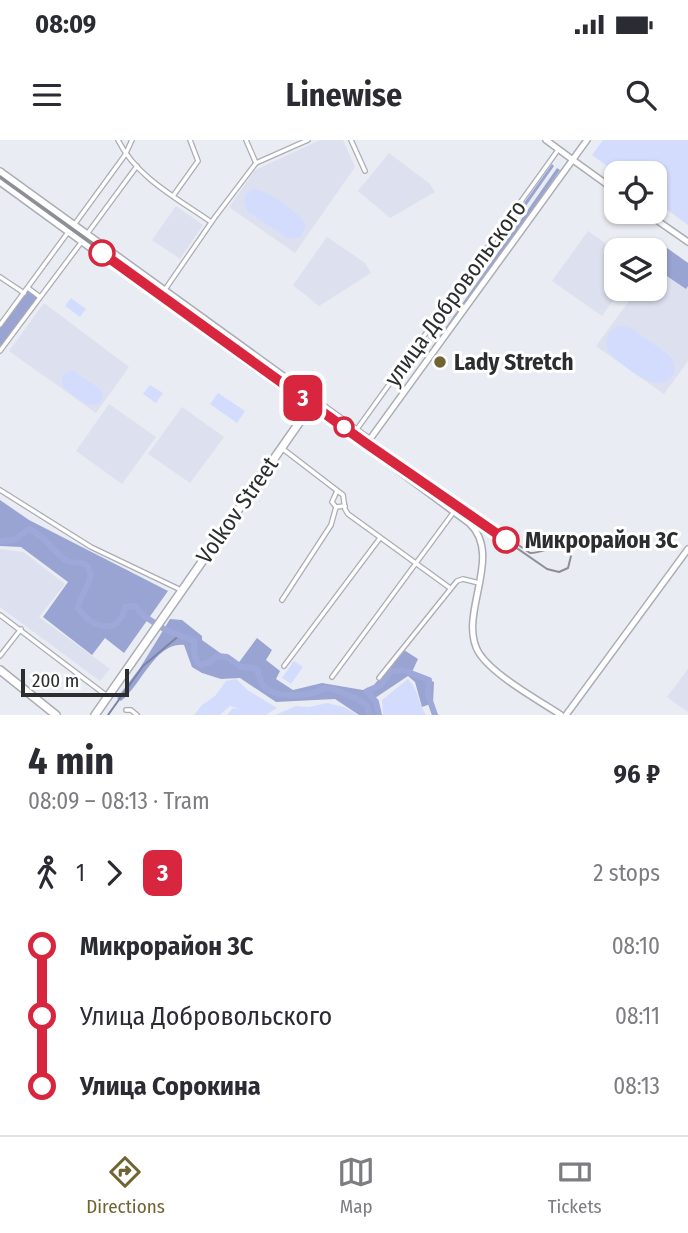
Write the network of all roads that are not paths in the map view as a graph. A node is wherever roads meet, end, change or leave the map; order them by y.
1 (118, 140) edge
2 (132, 140) edge
3 (190, 140) edge
4 (246, 140) edge
5 (308, 140) edge
6 (351, 140) edge
7 (546, 140) edge
8 (587, 140) edge
9 (558, 150) junction
10 (125, 155) junction
11 (573, 160) junction
12 (256, 163) junction
13 (137, 166) junction
14 (365, 171) dead end
15 (2, 178) edge
16 (604, 182) edge
17 (173, 196) junction
18 (211, 222) junction
19 (662, 224) edge
20 (71, 229) junction
21 (84, 239) junction
22 (688, 242) edge
23 (0, 276) edge
24 (27, 288) junction
25 (24, 293) junction
26 (162, 294) junction
27 (41, 297) junction
28 (0, 325) edge
29 (0, 351) edge
30 (313, 403) junction
31 (356, 430) junction
32 (352, 436) junction
33 (370, 440) junction
34 (365, 446) junction
35 (281, 448) junction
36 (0, 490) edge
37 (337, 491) junction
38 (345, 506) junction
39 (336, 507) junction
40 (454, 512) junction
41 (380, 538) junction
42 (688, 549) edge
43 (416, 563) junction
44 (479, 583) junction
45 (450, 588) junction
46 (181, 590) junction
47 (282, 600) dead end
48 (0, 615) edge
49 (21, 629) junction
50 (0, 656) edge
51 (284, 666) dead end
52 (0, 670) edge
53 (332, 677) dead end
54 (379, 678) dead end
55 (109, 697) junction
56 (125, 710) dead end
57 (56, 715) edge
58 (95, 715) edge
59 (137, 715) edge
60 (561, 715) edge
61 (566, 715) edge

1 - 10 street
2 - 10 street
3 - 17 street
4 - 12 street
5 - 12 street
6 - 14 street
7 - 9 street
8 - 11 street, улица Добровольского
9 - 11 street
9 - 31 street, улица Добровольского
10 - 13 street
10 - 20 street
11 - 16 street
11 - 33 street, улица Добровольского
12 - 18 street
13 - 17 street
13 - 21 street
15 - 20 main road
17 - 18 street
18 - 26 street
19 - 22 street
20 - 21 main road
20 - 24 street
21 - 26 main road
21 - 27 street
23 - 25 street
24 - 25 street
24 - 27 street
25 - 28 street
26 - 30 main road
27 - 29 street
30 - 31 street
30 - 32 street
30 - 35 main road, Volkov Street
31 - 32 street, улица Добровольского
31 - 33 street
32 - 34 street
33 - 34 street, улица Добровольского
34 - 40 street
35 - 37 street
35 - 46 main road, Volkov Street
36 - 46 street
37 - 38 street
37 - 39 street
38 - 39 street
38 - 41 street
39 - 47 street
40 - 43 street
40 - 44 street
41 - 43 street
41 - 51 street
42 - 61 street
43 - 45 street
43 - 53 street
44 - 45 street
44 - 60 street
45 - 54 street
46 - 55 main road, Volkov Street
48 - 49 street
49 - 50 street
49 - 55 street
52 - 57 main road
55 - 58 main road, Volkov Street
56 - 59 street

